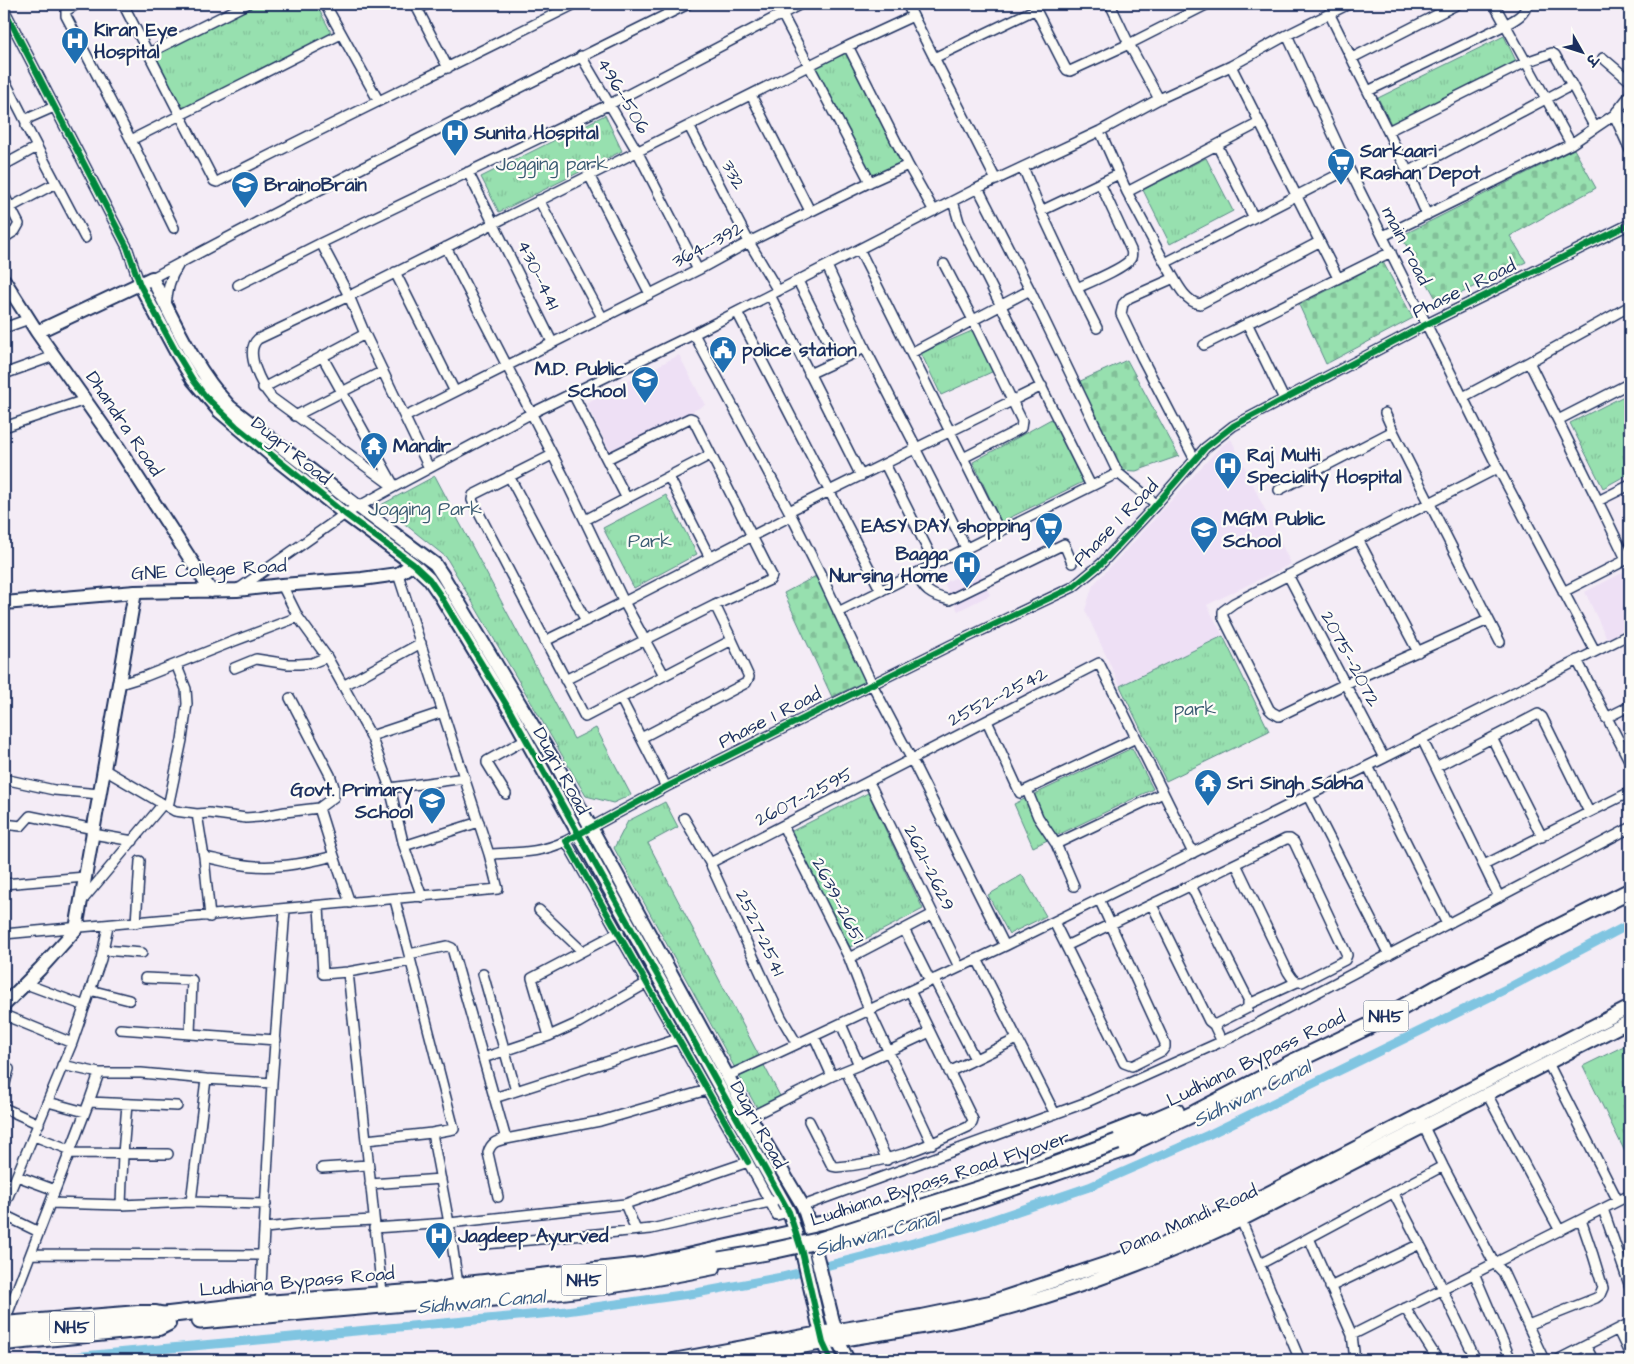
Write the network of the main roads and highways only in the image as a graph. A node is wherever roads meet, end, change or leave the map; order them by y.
1 (1630, 881) edge
2 (1630, 890) edge
3 (1154, 1120) joint
4 (1140, 1139) joint
5 (1119, 1141) junction
6 (442, 1293) junction
7 (169, 1319) junction
8 (4, 1333) edge

1 - 3 highway, Ludhiana Bypass Road / NH5
2 - 4 highway, Ludhiana Bypass Road / NH5
3 - 5 highway, Ludhiana Bypass Road Flyover / NH5
4 - 5 highway, Ludhiana Bypass Road Flyover / NH5
5 - 6 highway, Ludhiana Bypass Road Flyover / NH5, bridge
6 - 7 highway, Ludhiana Bypass Road / NH5
6 - 7 highway, Ludhiana Bypass Road / NH5
7 - 8 highway, NH5

